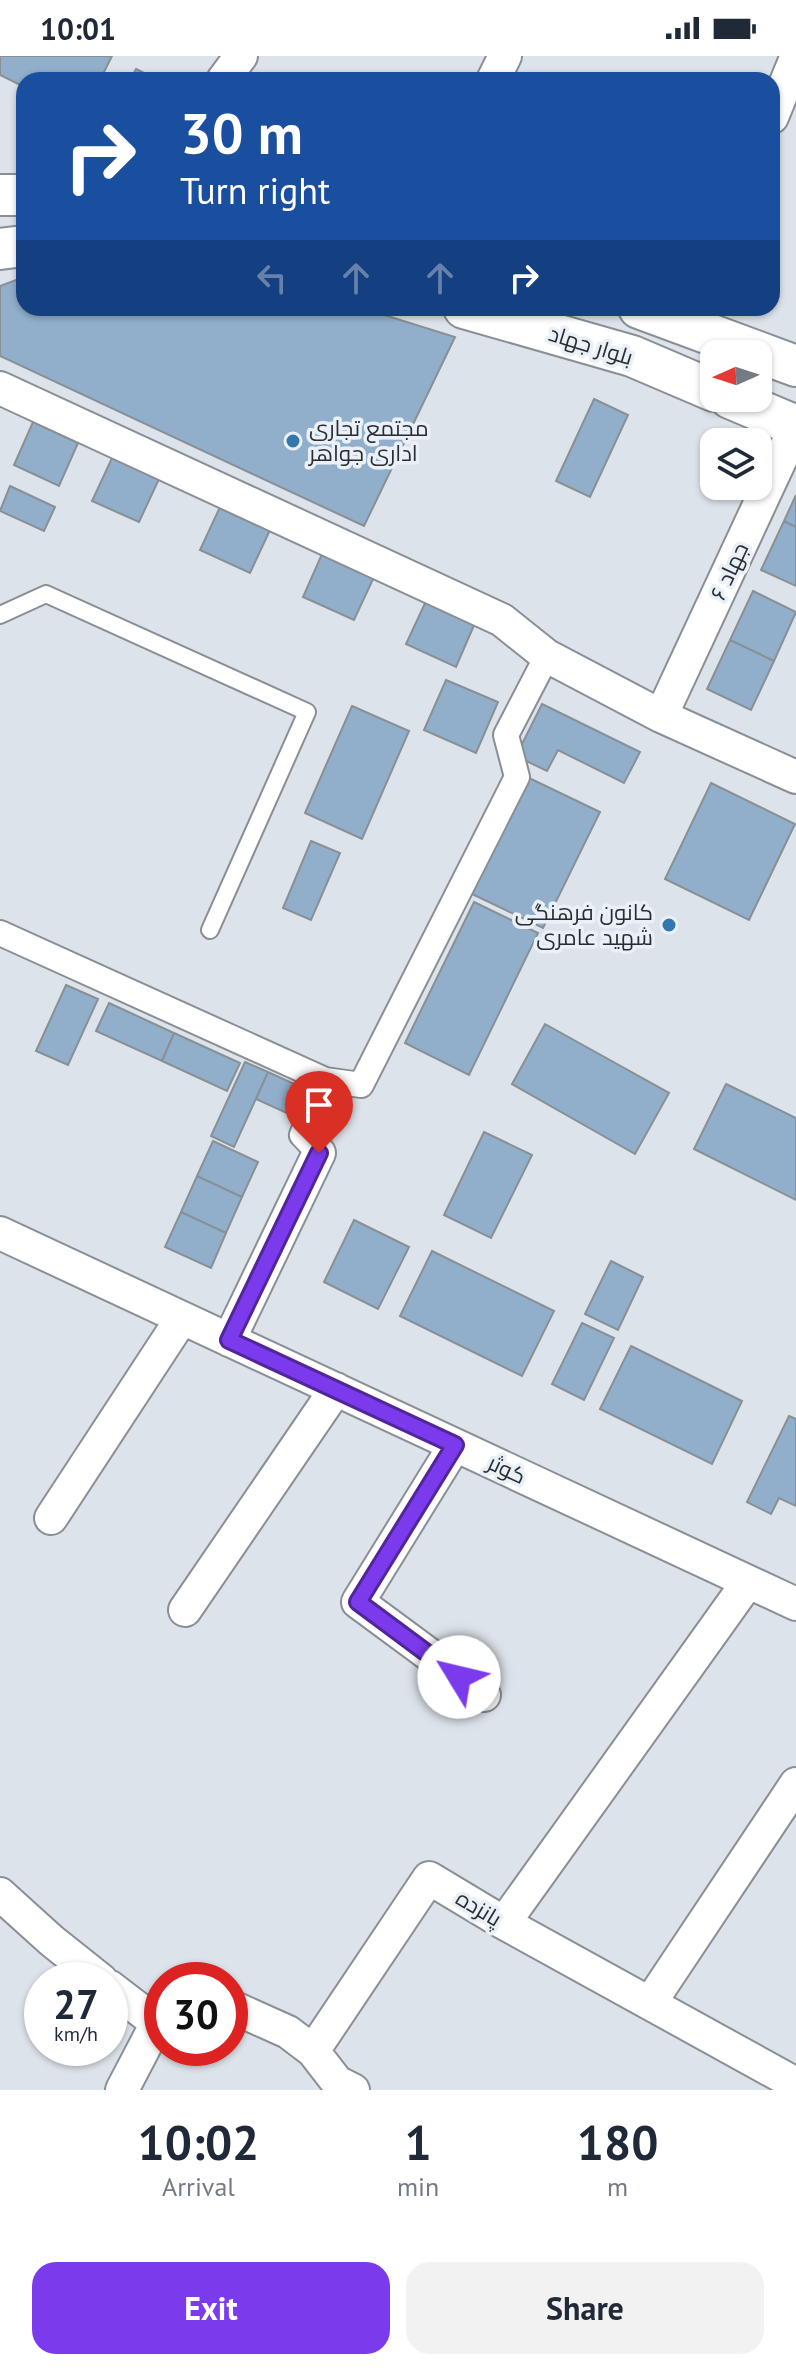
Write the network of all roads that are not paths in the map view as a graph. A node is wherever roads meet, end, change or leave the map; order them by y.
1 (796, 58) edge
2 (780, 97) edge
3 (492, 316) edge
4 (691, 317) edge
5 (796, 366) edge
6 (700, 385) edge
7 (0, 388) edge
8 (763, 412) edge
9 (796, 426) edge
10 (0, 615) edge
11 (547, 656) junction
12 (661, 716) junction
13 (795, 774) edge
14 (210, 930) dead end
15 (0, 933) edge
16 (325, 1080) junction
17 (319, 1153) joint
18 (0, 1233) edge
19 (182, 1318) junction
20 (229, 1340) junction
21 (336, 1389) junction
22 (455, 1445) junction
23 (51, 1518) dead end
24 (748, 1582) junction
25 (796, 1604) edge
26 (185, 1610) dead end
27 (484, 1695) dead end
28 (796, 1784) edge
29 (0, 1894) edge
30 (504, 1923) junction
31 (78, 1962) edge
32 (650, 2003) junction
33 (248, 2014) edge
34 (144, 2051) edge
35 (313, 2051) junction
36 (796, 2084) edge
37 (122, 2090) edge
38 (353, 2090) edge

1 - 2 street
3 - 6 street, بلوار جهاد
4 - 5 street
7 - 11 street
8 - 9 street
9 - 12 street, جهاد ۶
10 - 14 lane
11 - 12 street
11 - 16 street
12 - 13 street
15 - 16 street
16 - 17 street
17 - 20 street
18 - 19 street, کوثر
19 - 20 street, کوثر
19 - 23 street
20 - 21 street, کوثر
21 - 22 street, کوثر
21 - 26 street
22 - 24 street, کوثر
22 - 27 street
24 - 25 street, کوثر
24 - 30 street
28 - 32 street
29 - 31 street
30 - 32 street, پانزده
30 - 35 street, پانزده
32 - 36 street, پانزده
33 - 35 street
34 - 37 street
35 - 38 street

